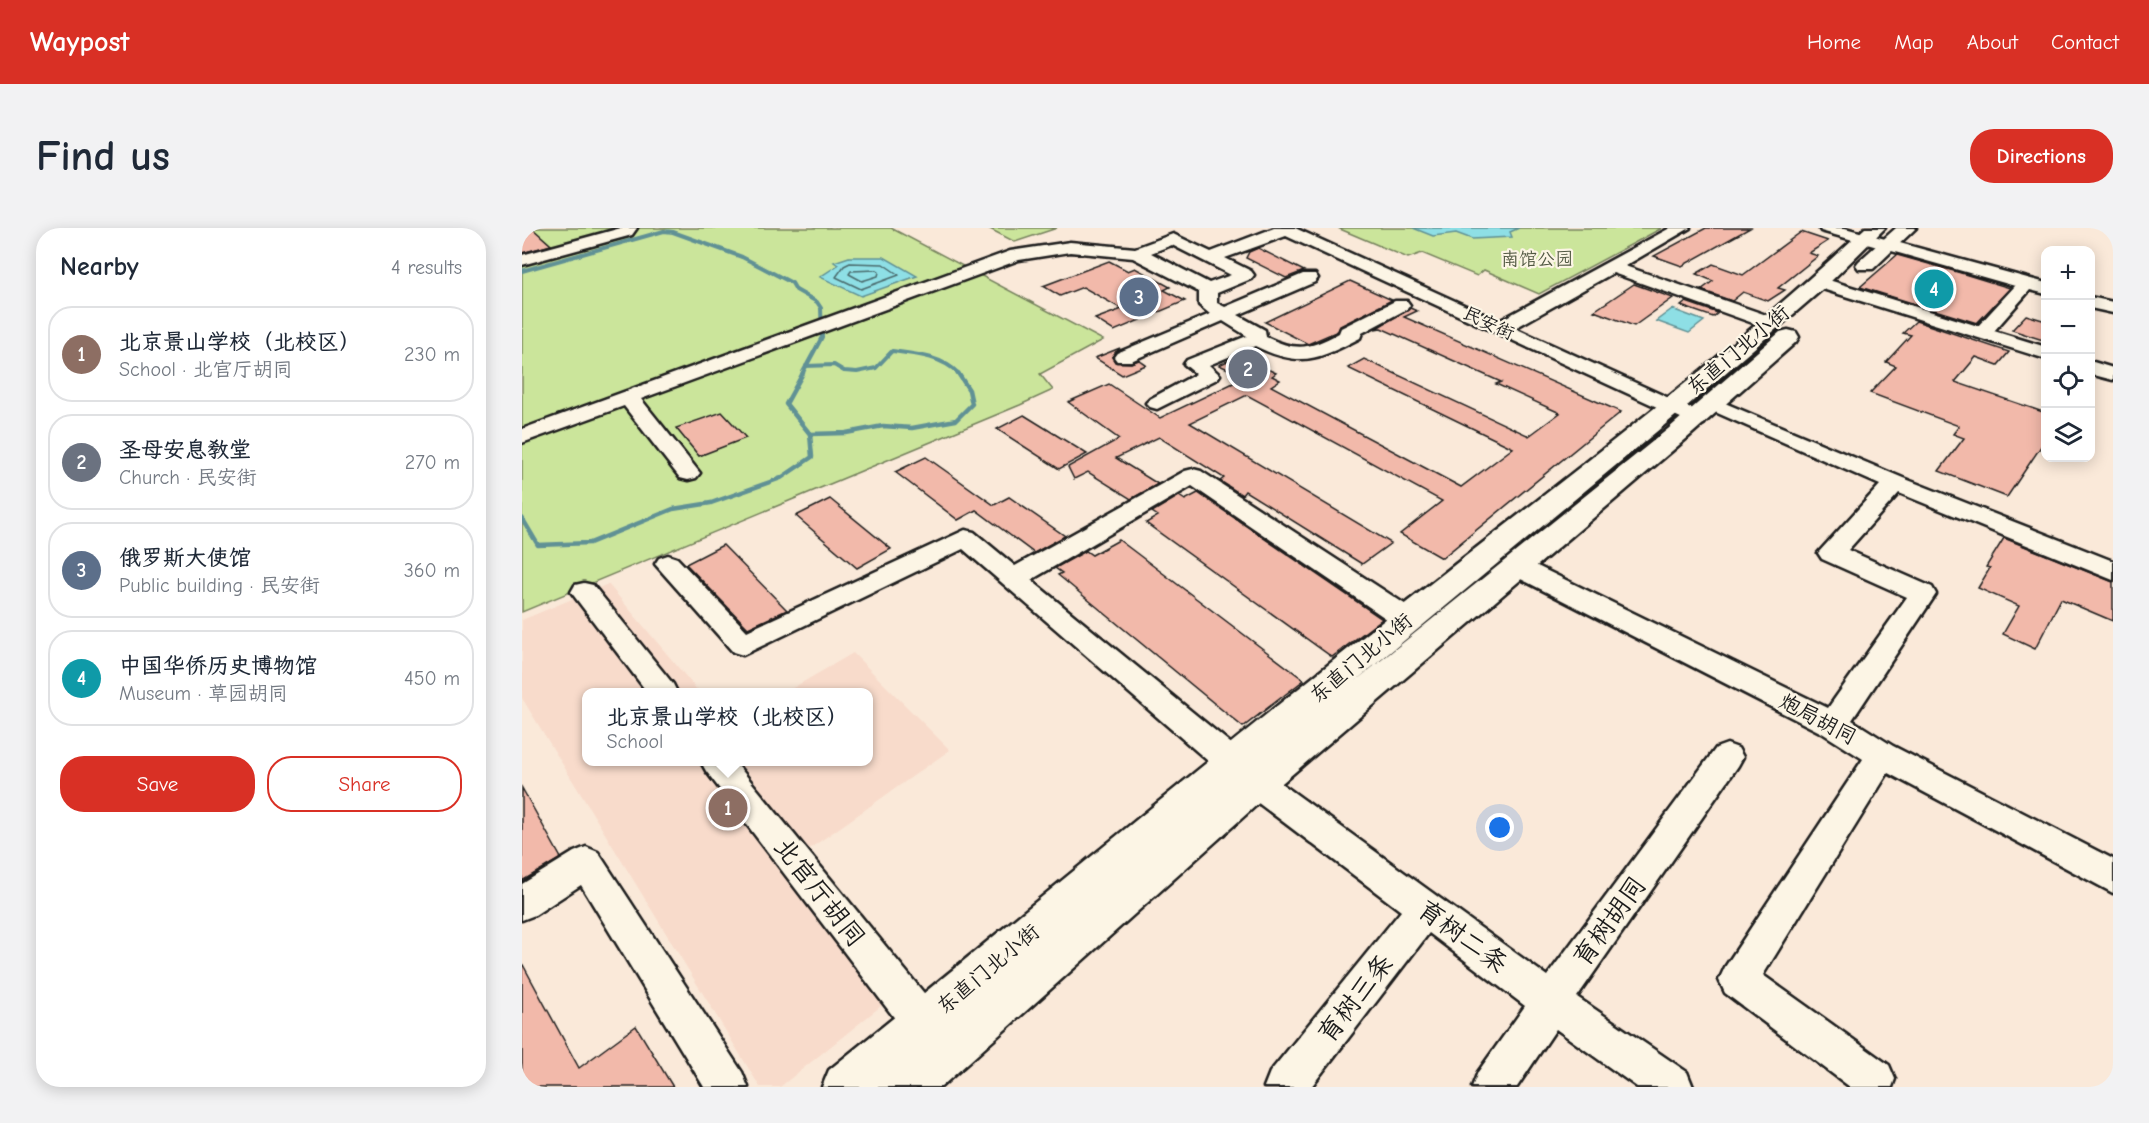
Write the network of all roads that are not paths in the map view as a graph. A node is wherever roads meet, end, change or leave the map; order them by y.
1 (629, 228) edge
2 (1682, 228) edge
3 (1827, 228) edge
4 (1284, 229) edge
5 (1883, 235) edge
6 (1137, 253) junction
7 (1210, 258) junction
8 (522, 260) edge
9 (1611, 267) junction
10 (1309, 278) dead end
11 (2026, 284) junction
12 (1830, 286) junction
13 (2041, 288) edge
14 (1208, 290) junction
15 (2095, 303) edge
16 (1401, 305) dead end
17 (2113, 308) edge
18 (1224, 314) junction
19 (1771, 323) junction
20 (1501, 328) junction
21 (1982, 333) junction
22 (1256, 339) junction
23 (2041, 351) edge
24 (1124, 357) dead end
25 (2095, 368) edge
26 (2113, 374) edge
27 (629, 398) junction
28 (1156, 403) dead end
29 (1693, 410) junction
30 (522, 436) edge
31 (688, 473) dead end
32 (1895, 483) junction
33 (668, 564) dead end
34 (1518, 567) junction
35 (2113, 571) edge
36 (1014, 578) junction
37 (584, 591) dead end
38 (1407, 619) junction
39 (659, 688) edge
40 (1833, 724) junction
41 (1882, 755) junction
42 (1727, 756) dead end
43 (720, 766) edge
44 (1245, 774) junction
45 (2113, 877) edge
46 (522, 903) edge
47 (1425, 909) junction
48 (1551, 1002) junction
49 (923, 1023) junction
50 (922, 1082) edge
51 (727, 1087) edge
52 (846, 1087) edge
53 (1286, 1087) edge
54 (1493, 1087) edge
55 (1672, 1087) edge
56 (1871, 1087) edge

1 - 8 street
2 - 9 street
3 - 5 street
4 - 7 street
4 - 20 street, 民安街
5 - 11 street
5 - 12 main road, 东直门北小街
6 - 7 street
6 - 14 street
6 - 27 street
7 - 14 street
9 - 19 street
9 - 20 street
10 - 18 street
11 - 13 street
11 - 21 street
12 - 19 main road, 东直门北小街
12 - 21 street
12 - 29 main road, 东直门北小街
14 - 18 street
15 - 17 street
16 - 22 street
18 - 22 street
18 - 24 street
19 - 29 main road, 东直门北小街
20 - 29 street, 民安街
21 - 23 street
22 - 28 street
25 - 26 street
27 - 30 street
27 - 31 street
29 - 32 street, 民安街
29 - 34 main road, 东直门北小街
29 - 38 main road, 东直门北小街
32 - 35 street, 民安街
32 - 40 street
33 - 36 street, 育树二条
34 - 40 street, 炮局胡同
34 - 44 main road, 东直门北小街
36 - 38 street
36 - 44 street, 育树二条
37 - 39 street
38 - 44 main road, 东直门北小街
40 - 41 street, 炮局胡同
41 - 45 street, 炮局胡同
41 - 56 street
42 - 48 street, 育树胡同
43 - 49 street, 北官厅胡同
44 - 47 street, 育树二条
44 - 49 main road, 东直门北小街
44 - 50 main road, 东直门北小街
46 - 51 street
47 - 48 street, 育树二条
47 - 53 street, 育树三条
48 - 54 street, 育树胡同
48 - 55 street, 育树二条
49 - 52 main road, 东直门北小街

